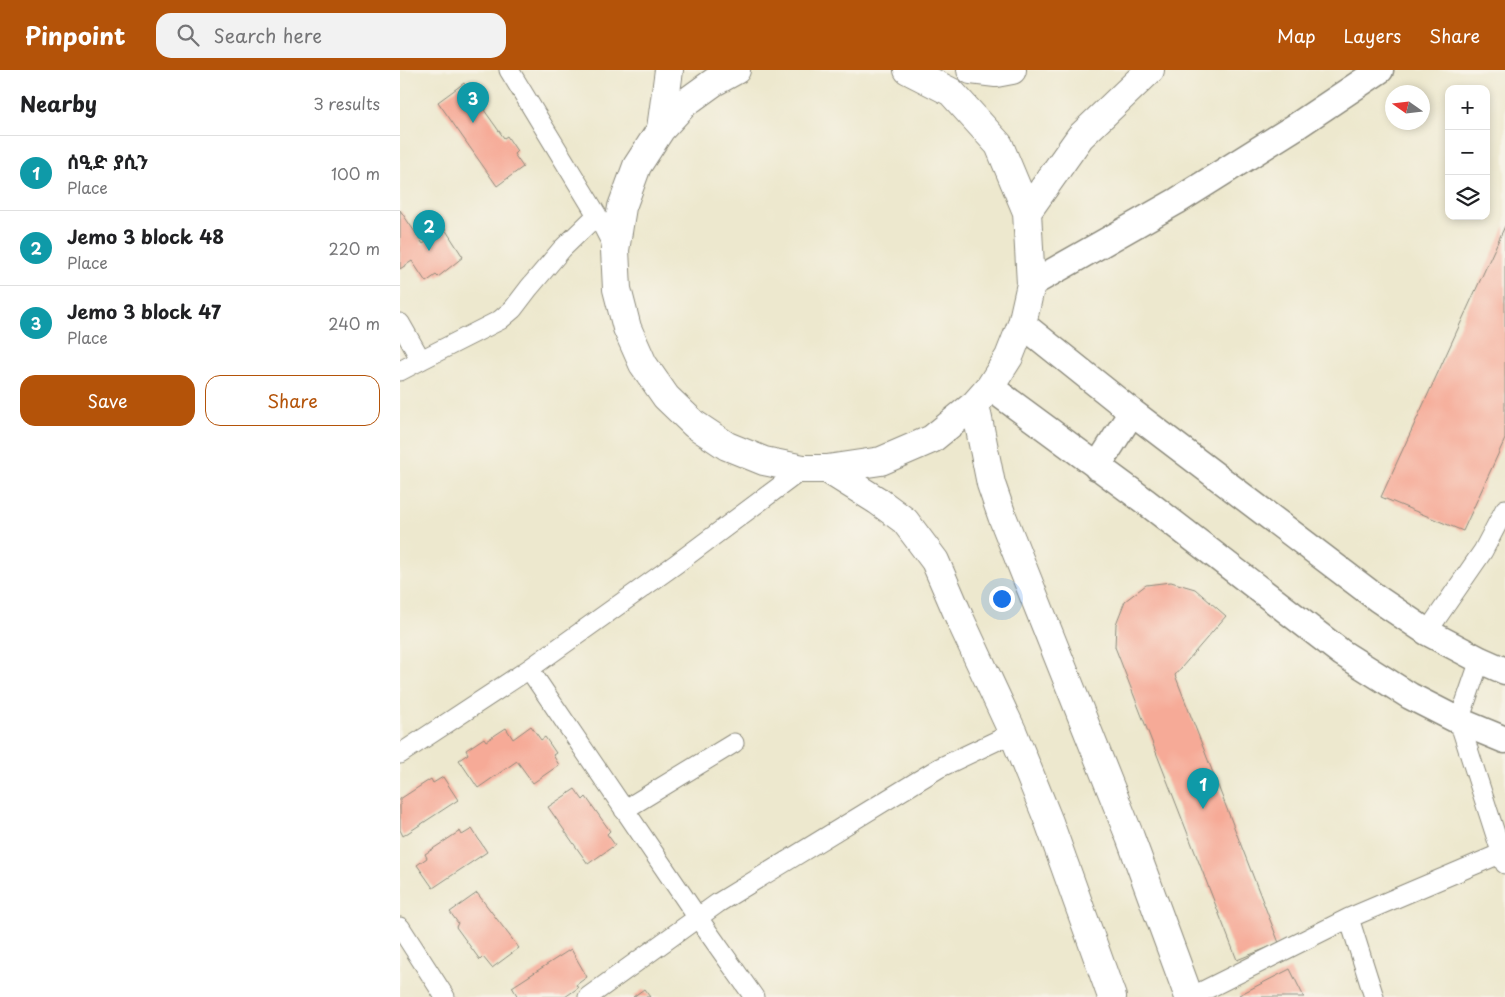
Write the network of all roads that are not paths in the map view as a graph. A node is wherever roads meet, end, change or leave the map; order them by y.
1 (508, 70) edge
2 (669, 70) edge
3 (736, 70) edge
4 (908, 70) edge
5 (971, 70) edge
6 (1012, 70) edge
7 (1150, 70) edge
8 (1380, 70) edge
9 (661, 129) junction
10 (1027, 212) junction
11 (597, 215) junction
12 (615, 250) junction
13 (1031, 284) junction
14 (400, 323) edge
15 (1022, 324) junction
16 (421, 360) junction
17 (400, 371) edge
18 (982, 395) junction
19 (1132, 412) junction
20 (1097, 467) junction
21 (815, 469) junction
22 (1505, 509) edge
23 (1428, 632) junction
24 (1480, 660) junction
25 (529, 669) junction
26 (1505, 671) edge
27 (1459, 721) junction
28 (1013, 733) junction
29 (1505, 740) edge
30 (734, 744) dead end
31 (400, 754) edge
32 (624, 810) junction
33 (1503, 859) edge
34 (698, 918) junction
35 (1349, 918) junction
36 (400, 927) edge
37 (445, 997) edge
38 (588, 997) edge
39 (754, 997) edge
40 (1112, 997) edge
41 (1190, 997) edge
42 (1374, 997) edge

1 - 11 street
2 - 9 main road
3 - 9 main road
4 - 10 main road
5 - 6 main road
7 - 10 main road
8 - 13 main road
9 - 12 main road
10 - 13 main road
11 - 12 street
11 - 16 street
12 - 21 main road
13 - 15 main road
14 - 16 street
15 - 18 main road
15 - 19 main road
16 - 17 street
18 - 20 main road
18 - 21 main road
18 - 41 main road
19 - 20 main road
19 - 23 main road
20 - 27 main road
21 - 25 street
21 - 28 main road
22 - 23 street
23 - 24 main road
24 - 26 main road
24 - 27 street
25 - 31 street
25 - 32 street
27 - 29 main road
27 - 33 street
28 - 34 street
28 - 40 main road
30 - 32 street
32 - 34 street
33 - 35 street
34 - 38 street
34 - 39 street
35 - 41 street
35 - 42 street
36 - 37 street

